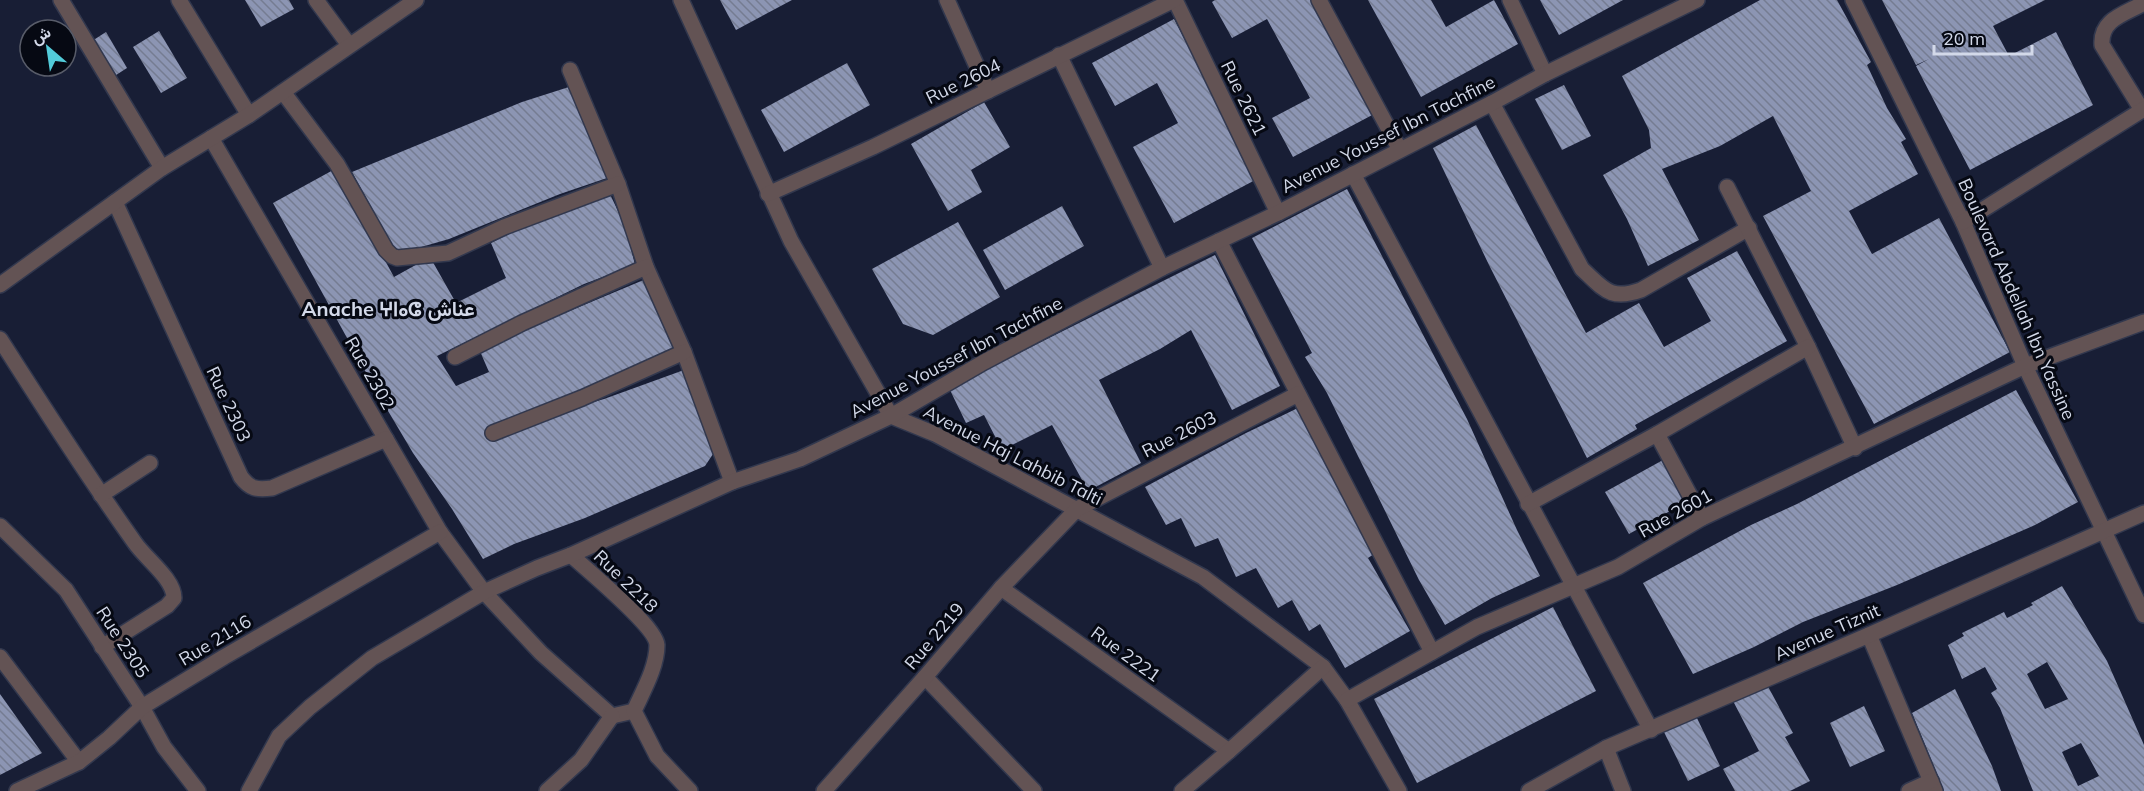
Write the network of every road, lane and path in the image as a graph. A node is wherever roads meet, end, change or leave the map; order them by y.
1 (61, 0) edge
2 (180, 0) edge
3 (316, 0) edge
4 (416, 0) edge
5 (681, 0) edge
6 (946, 0) edge
7 (1174, 0) edge
8 (1319, 0) edge
9 (1510, 0) edge
10 (1697, 0) edge
11 (1853, 0) edge
12 (2144, 3) edge
13 (349, 45) junction
14 (1059, 55) junction
15 (570, 70) dead end
16 (1545, 74) junction
17 (988, 91) junction
18 (283, 92) junction
19 (1491, 103) junction
20 (2143, 110) edge
21 (249, 115) junction
22 (211, 138) junction
23 (1400, 150) junction
24 (162, 168) junction
25 (1353, 174) junction
26 (618, 184) junction
27 (1727, 187) dead end
28 (768, 194) junction
29 (115, 202) junction
30 (1278, 213) junction
31 (1963, 222) junction
32 (1749, 228) junction
33 (1219, 241) junction
34 (646, 267) junction
35 (1162, 268) junction
36 (0, 285) edge
37 (2144, 322) edge
38 (0, 339) edge
39 (1808, 347) junction
40 (684, 352) junction
41 (455, 357) dead end
42 (2025, 366) junction
43 (1298, 394) junction
44 (891, 416) junction
45 (493, 433) dead end
46 (1657, 434) junction
47 (386, 439) junction
48 (1854, 448) junction
49 (150, 463) dead end
50 (732, 482) junction
51 (101, 495) junction
52 (1528, 504) junction
53 (1077, 509) junction
54 (2144, 513) edge
55 (1702, 518) junction
56 (0, 526) edge
57 (440, 532) junction
58 (2104, 532) junction
59 (571, 555) junction
60 (1572, 586) junction
61 (1001, 588) junction
62 (484, 592) junction
63 (2144, 615) edge
64 (1869, 635) junction
65 (102, 647) junction
66 (1432, 652) junction
67 (0, 657) edge
68 (1323, 667) junction
69 (925, 677) junction
70 (1347, 700) junction
71 (142, 707) junction
72 (634, 711) junction
73 (612, 716) junction
74 (1651, 730) junction
75 (1606, 748) junction
76 (1229, 751) junction
77 (79, 762) junction
78 (1933, 786) edge
79 (17, 791) edge
80 (198, 791) edge
81 (249, 791) edge
82 (547, 791) edge
83 (690, 791) edge
84 (824, 791) edge
85 (1034, 791) edge
86 (1182, 791) edge
87 (1399, 791) edge
88 (1529, 791) edge
89 (1623, 791) edge
90 (1909, 791) edge

1 - 24 street
2 - 21 street
3 - 13 street
4 - 13 street
5 - 28 street
6 - 17 street
7 - 14 street, Rue 2604
7 - 30 street, Rue 2621
8 - 23 street
9 - 16 street
10 - 16 street, Avenue Youssef Ibn Tachfine
11 - 31 street, Boulevard Abdellah Ibn Yassine
12 - 20 street
13 - 18 street
14 - 17 street, Rue 2604
14 - 35 street
15 - 26 street
16 - 19 street, Avenue Youssef Ibn Tachfine
17 - 28 street, Rue 2604
18 - 21 street
18 - 26 street
19 - 23 street, Avenue Youssef Ibn Tachfine
19 - 32 street
20 - 31 street
21 - 22 street
22 - 24 street
22 - 47 street, Rue 2302
23 - 25 street, Avenue Youssef Ibn Tachfine
24 - 29 street
25 - 30 street, Avenue Youssef Ibn Tachfine
25 - 52 street
26 - 34 street
27 - 32 street
28 - 44 street
29 - 36 street
29 - 47 street, Rue 2303
30 - 33 street, Avenue Youssef Ibn Tachfine
31 - 42 street, Boulevard Abdellah Ibn Yassine
32 - 39 street
33 - 35 street, Avenue Youssef Ibn Tachfine
33 - 43 street
34 - 40 street
34 - 41 street
35 - 44 street, Avenue Youssef Ibn Tachfine
37 - 42 street, Rue 2601
38 - 51 street
39 - 46 street
39 - 48 street
40 - 45 street
40 - 50 street
42 - 48 street, Rue 2601
42 - 58 street, Boulevard Abdellah Ibn Yassine
43 - 53 street, Rue 2603
43 - 66 street
44 - 50 street, Avenue Youssef Ibn Tachfine
44 - 53 street, Avenue Haj Lahbib Talti
46 - 52 street
46 - 55 street
47 - 57 street, Rue 2302
48 - 55 street, Rue 2601
49 - 51 street
50 - 59 street, Avenue Youssef Ibn Tachfine
51 - 65 street
52 - 60 street
53 - 61 street, Rue 2219
53 - 68 street, Avenue Haj Lahbib Talti
54 - 58 street, Avenue Tiznit
55 - 60 street, Rue 2601
56 - 65 street, Rue 2305
57 - 62 street, Rue 2302
57 - 71 street, Rue 2116
58 - 63 street, Boulevard Abdellah Ibn Yassine
58 - 64 street, Avenue Tiznit
59 - 62 street, Avenue Youssef Ibn Tachfine
59 - 72 street, Rue 2218
60 - 66 street, Rue 2601
60 - 74 street
61 - 69 street, Rue 2219
61 - 76 street, Rue 2221
62 - 73 street, Rue 2302
62 - 81 street, Avenue Youssef Ibn Tachfine
64 - 74 street, Avenue Tiznit
64 - 78 street
65 - 71 street, Rue 2305
66 - 70 street, Rue 2601
67 - 77 street
68 - 70 street, Avenue Haj Lahbib Talti
68 - 76 street
69 - 84 street, Rue 2219
69 - 85 street
70 - 87 street, Avenue Haj Lahbib Talti
71 - 77 street, Rue 2116
71 - 80 street, Rue 2305
72 - 73 street
72 - 83 street
73 - 82 street
74 - 75 street, Avenue Tiznit
75 - 88 street, Avenue Tiznit
75 - 89 street
76 - 86 street
77 - 79 street, Rue 2116
78 - 90 street

